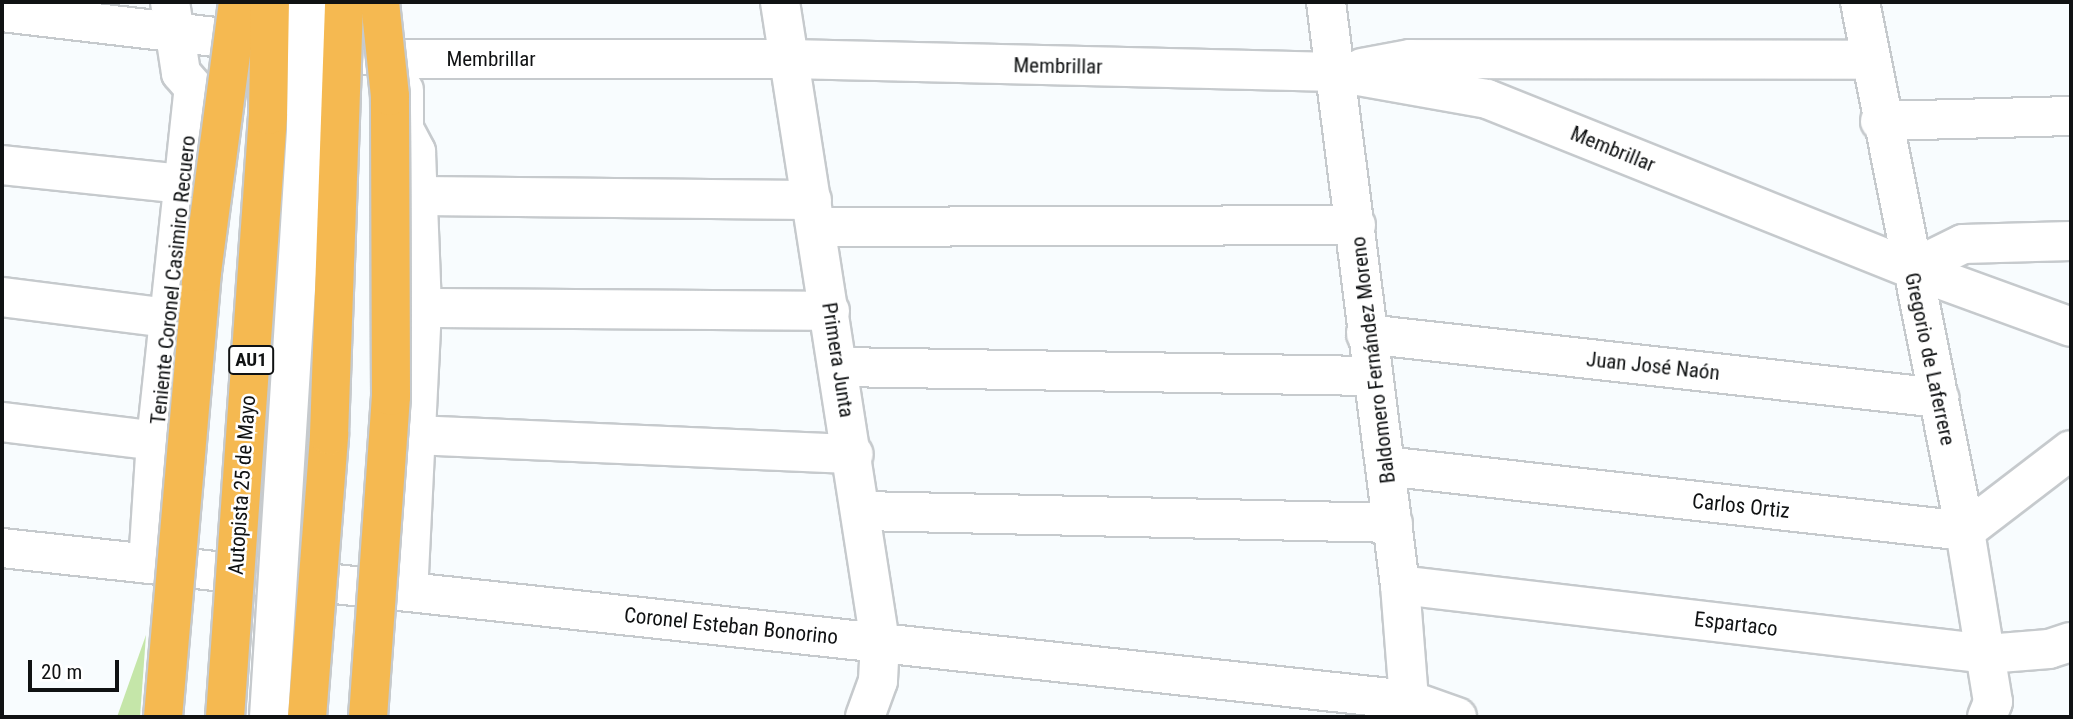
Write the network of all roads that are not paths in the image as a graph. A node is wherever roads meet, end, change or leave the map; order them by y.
1 (238, 2) edge
2 (270, 2) edge
3 (307, 2) edge
4 (344, 2) edge
5 (380, 2) edge
6 (780, 2) edge
7 (1326, 2) edge
8 (1860, 2) edge
9 (2, 12) edge
10 (172, 17) edge
11 (405, 58) junction
12 (789, 60) junction
13 (1871, 60) junction
14 (1336, 72) junction
15 (2071, 117) edge
16 (1880, 121) junction
17 (2, 165) edge
18 (184, 184) junction
19 (417, 197) junction
20 (814, 213) junction
21 (1356, 225) junction
22 (2071, 241) edge
23 (1912, 269) junction
24 (2, 297) edge
25 (422, 308) junction
26 (830, 311) junction
27 (168, 318) junction
28 (2071, 327) edge
29 (1366, 334) junction
30 (839, 367) junction
31 (1370, 376) junction
32 (1939, 398) junction
33 (2, 422) edge
34 (416, 435) junction
35 (156, 441) junction
36 (2071, 450) edge
37 (853, 454) junction
38 (1385, 466) junction
39 (862, 511) junction
40 (1393, 523) junction
41 (1965, 531) junction
42 (2, 548) edge
43 (148, 564) junction
44 (1400, 585) junction
45 (408, 592) junction
46 (880, 642) junction
47 (2071, 642) edge
48 (1987, 654) junction
49 (1406, 709) edge
50 (163, 717) edge
51 (225, 717) edge
52 (269, 717) edge
53 (307, 717) edge
54 (368, 717) edge
55 (865, 717) edge
56 (1457, 717) edge
57 (1987, 717) edge

1 - 50 highway, bridge
2 - 51 highway, Autopista 25 de Mayo / AU1, bridge
3 - 52 street, bridge
4 - 53 highway, bridge
5 - 54 highway, bridge
6 - 12 street, Primera Junta
7 - 14 street, Baldomero Fernández Moreno
8 - 13 street, Gregorio de Laferrere
9 - 10 street, Membrillar
10 - 11 street, Membrillar
10 - 18 street, Teniente Coronel Casimiro Recuero
11 - 12 street, Membrillar
11 - 19 street
12 - 14 street, Membrillar
12 - 20 street, Primera Junta
13 - 14 street
13 - 16 street, Gregorio de Laferrere
14 - 21 street, Baldomero Fernández Moreno
14 - 23 street, Membrillar
15 - 16 street
16 - 23 street, Gregorio de Laferrere
17 - 18 street
18 - 27 street, Teniente Coronel Casimiro Recuero
19 - 20 street
19 - 25 street
20 - 21 street
20 - 26 street, Primera Junta
21 - 29 street, Baldomero Fernández Moreno
22 - 23 street
23 - 28 street, Membrillar
23 - 32 street, Gregorio de Laferrere
24 - 27 street
25 - 26 street
25 - 34 street
26 - 30 street, Primera Junta
27 - 35 street, Teniente Coronel Casimiro Recuero
29 - 31 street, Baldomero Fernández Moreno
29 - 32 street, Juan José Naón
30 - 31 street
30 - 37 street, Primera Junta
31 - 38 street, Baldomero Fernández Moreno
32 - 41 street, Gregorio de Laferrere
33 - 35 street
34 - 37 street
34 - 45 street
35 - 43 street, Teniente Coronel Casimiro Recuero
36 - 41 street
37 - 39 street, Primera Junta
38 - 40 street, Baldomero Fernández Moreno
38 - 41 street, Carlos Ortiz
39 - 40 street
39 - 46 street, Primera Junta
40 - 44 street, Baldomero Fernández Moreno
41 - 48 street, Gregorio de Laferrere
42 - 43 street, Coronel Esteban Bonorino
43 - 45 street, Coronel Esteban Bonorino
44 - 48 street, Espartaco
44 - 49 street, Baldomero Fernández Moreno
45 - 46 street, Coronel Esteban Bonorino
46 - 49 street, Coronel Esteban Bonorino
46 - 55 street, Primera Junta
47 - 48 street, Espartaco
48 - 57 street, Gregorio de Laferrere
49 - 56 street, Coronel Esteban Bonorino

